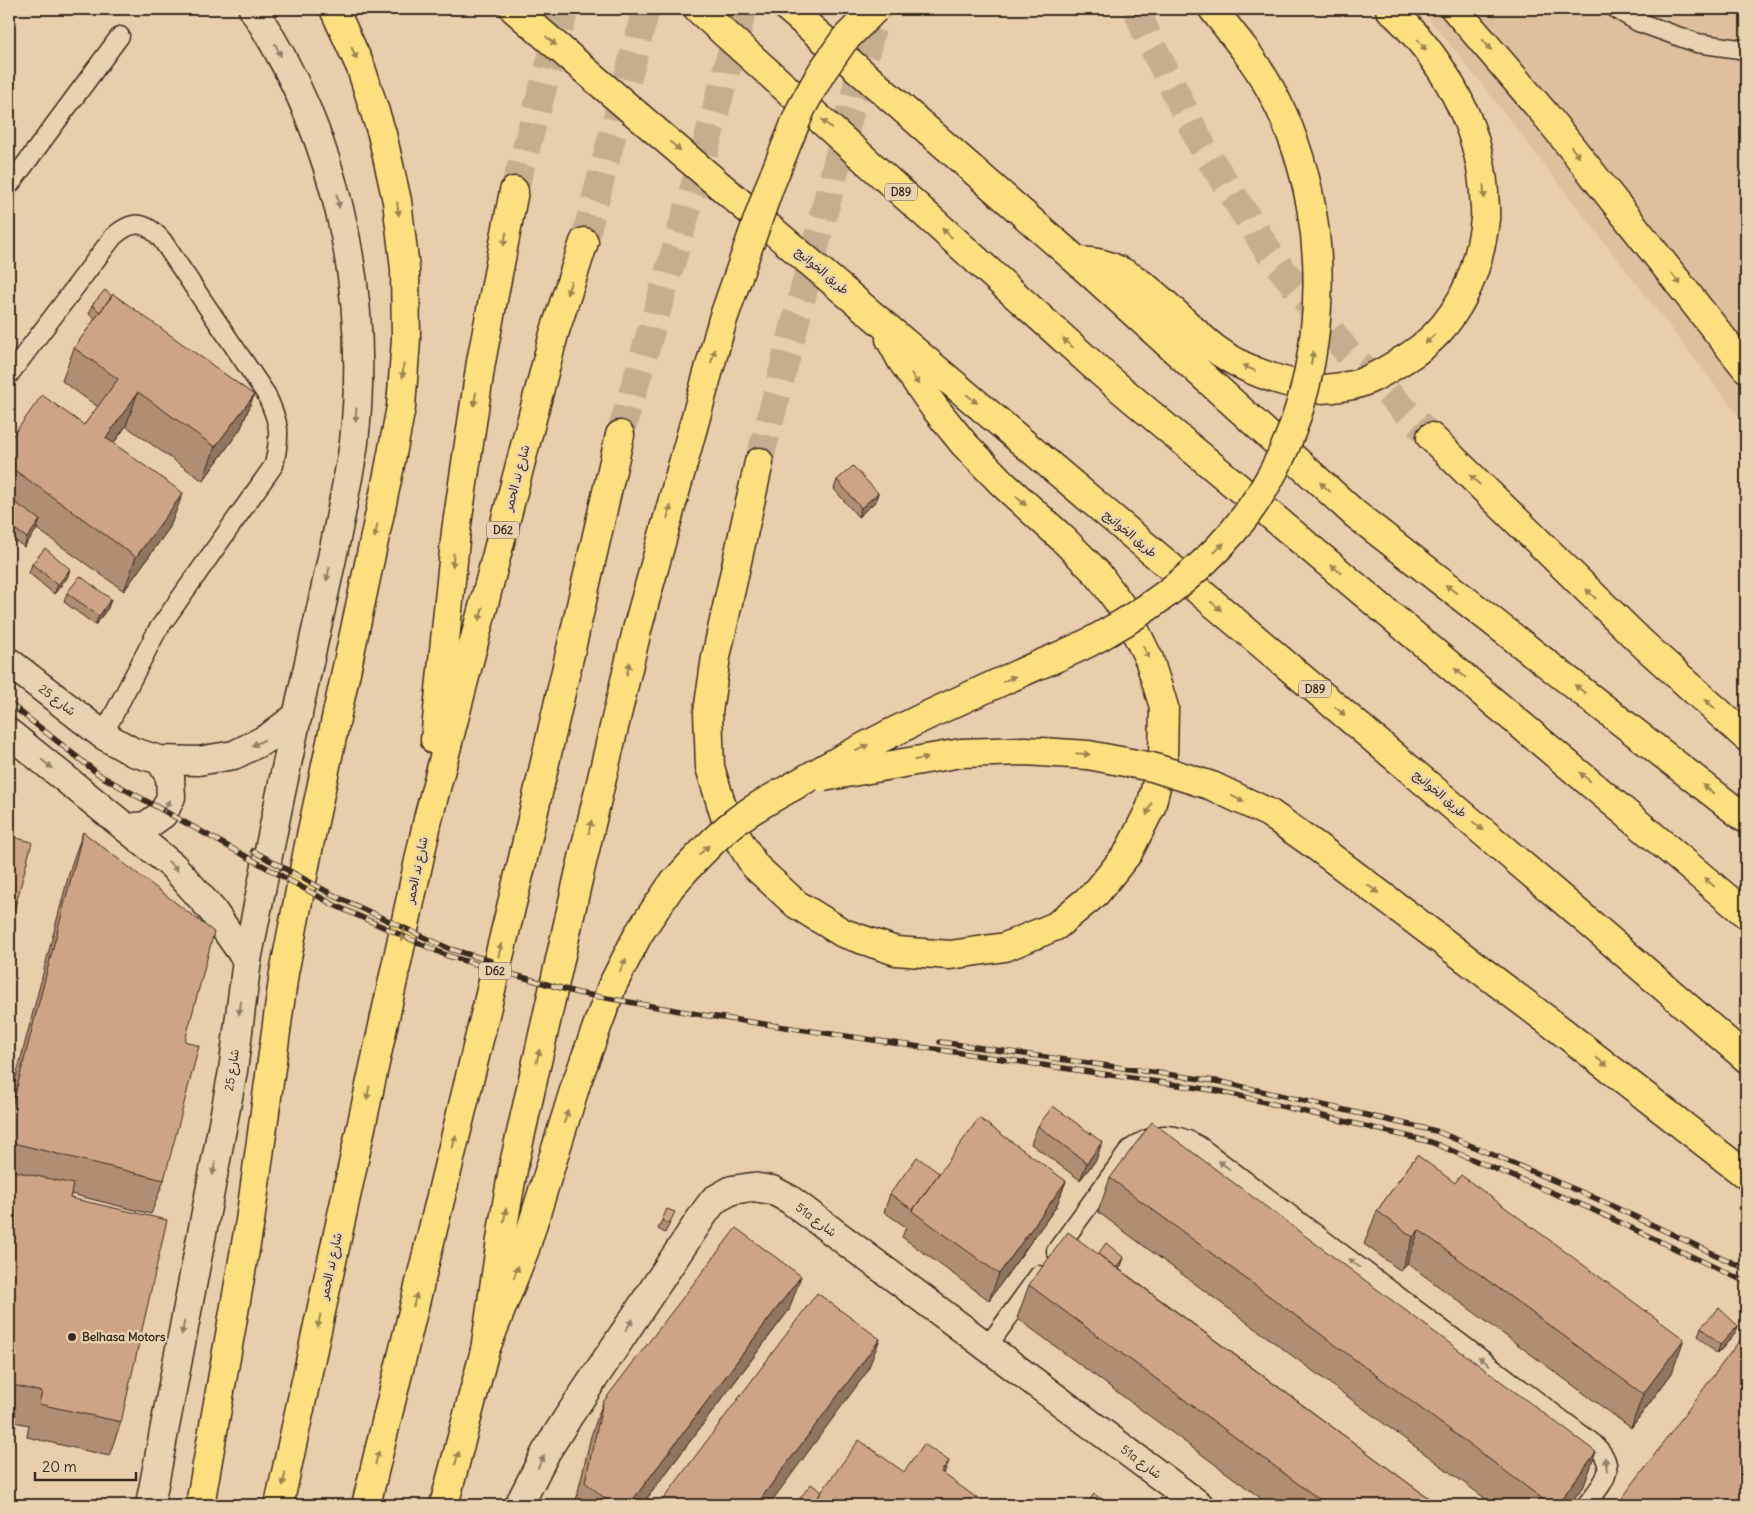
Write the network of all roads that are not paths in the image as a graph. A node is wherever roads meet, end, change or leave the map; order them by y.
1 (253, 9) edge
2 (334, 9) edge
3 (514, 9) edge
4 (698, 9) edge
5 (788, 9) edge
6 (875, 9) edge
7 (1212, 9) edge
8 (1390, 9) edge
9 (1455, 9) edge
10 (1616, 9) edge
11 (120, 36) dead end
12 (1746, 50) edge
13 (9, 186) edge
14 (514, 192) tunnel mouth
15 (584, 242) tunnel mouth
16 (1076, 260) junction
17 (882, 322) junction
18 (1746, 368) edge
19 (9, 375) edge
20 (620, 435) tunnel mouth
21 (1431, 437) tunnel mouth
22 (759, 462) tunnel mouth
23 (9, 662) edge
24 (298, 715) junction
25 (9, 733) edge
26 (103, 735) junction
27 (1746, 737) edge
28 (160, 760) junction
29 (804, 780) junction
30 (428, 819) junction
31 (1746, 819) edge
32 (126, 828) junction
33 (1746, 914) edge
34 (247, 960) junction
35 (1746, 1058) edge
36 (1746, 1175) edge
37 (987, 1347) junction
38 (485, 1350) junction
39 (150, 1505) edge
40 (200, 1505) edge
41 (279, 1505) edge
42 (366, 1505) edge
43 (444, 1505) edge
44 (519, 1505) edge
45 (1199, 1505) edge
46 (1586, 1505) edge

1 -> 24 street, شارع 25
2 -> 40 main road
3 -> 17 main road, طريق الخوانيج / D89
33 -> 4 main road, D89
5 - 16 main road
38 -> 6 main road, bridge
29 -> 7 main road, bridge
8 -> 16 main road
9 -> 18 main road
10 - 12 lane
11 - 13 lane
14 -> 30 main road
15 -> 30 main road, شارع ند الحمر / D62
31 -> 16 main road
17 -> 22 main road
17 -> 35 main road, طريق الخوانيج / D89
19 - 26 lane
42 -> 20 main road, D62
27 -> 21 main road
23 - 26 street, شارع 25
24 -> 28 street, شارع 25
24 - 34 street, شارع 25
25 -> 32 street
26 - 28 street, شارع 25
32 -> 28 street
29 -> 36 main road, bridge
38 -> 29 main road, bridge
30 -> 41 main road, شارع ند الحمر / D62
32 -> 34 street
34 -> 39 street, شارع 25
44 -> 37 street, 51a شارع
37 - 45 street, 51a شارع
46 -> 37 lane
43 -> 38 main road

